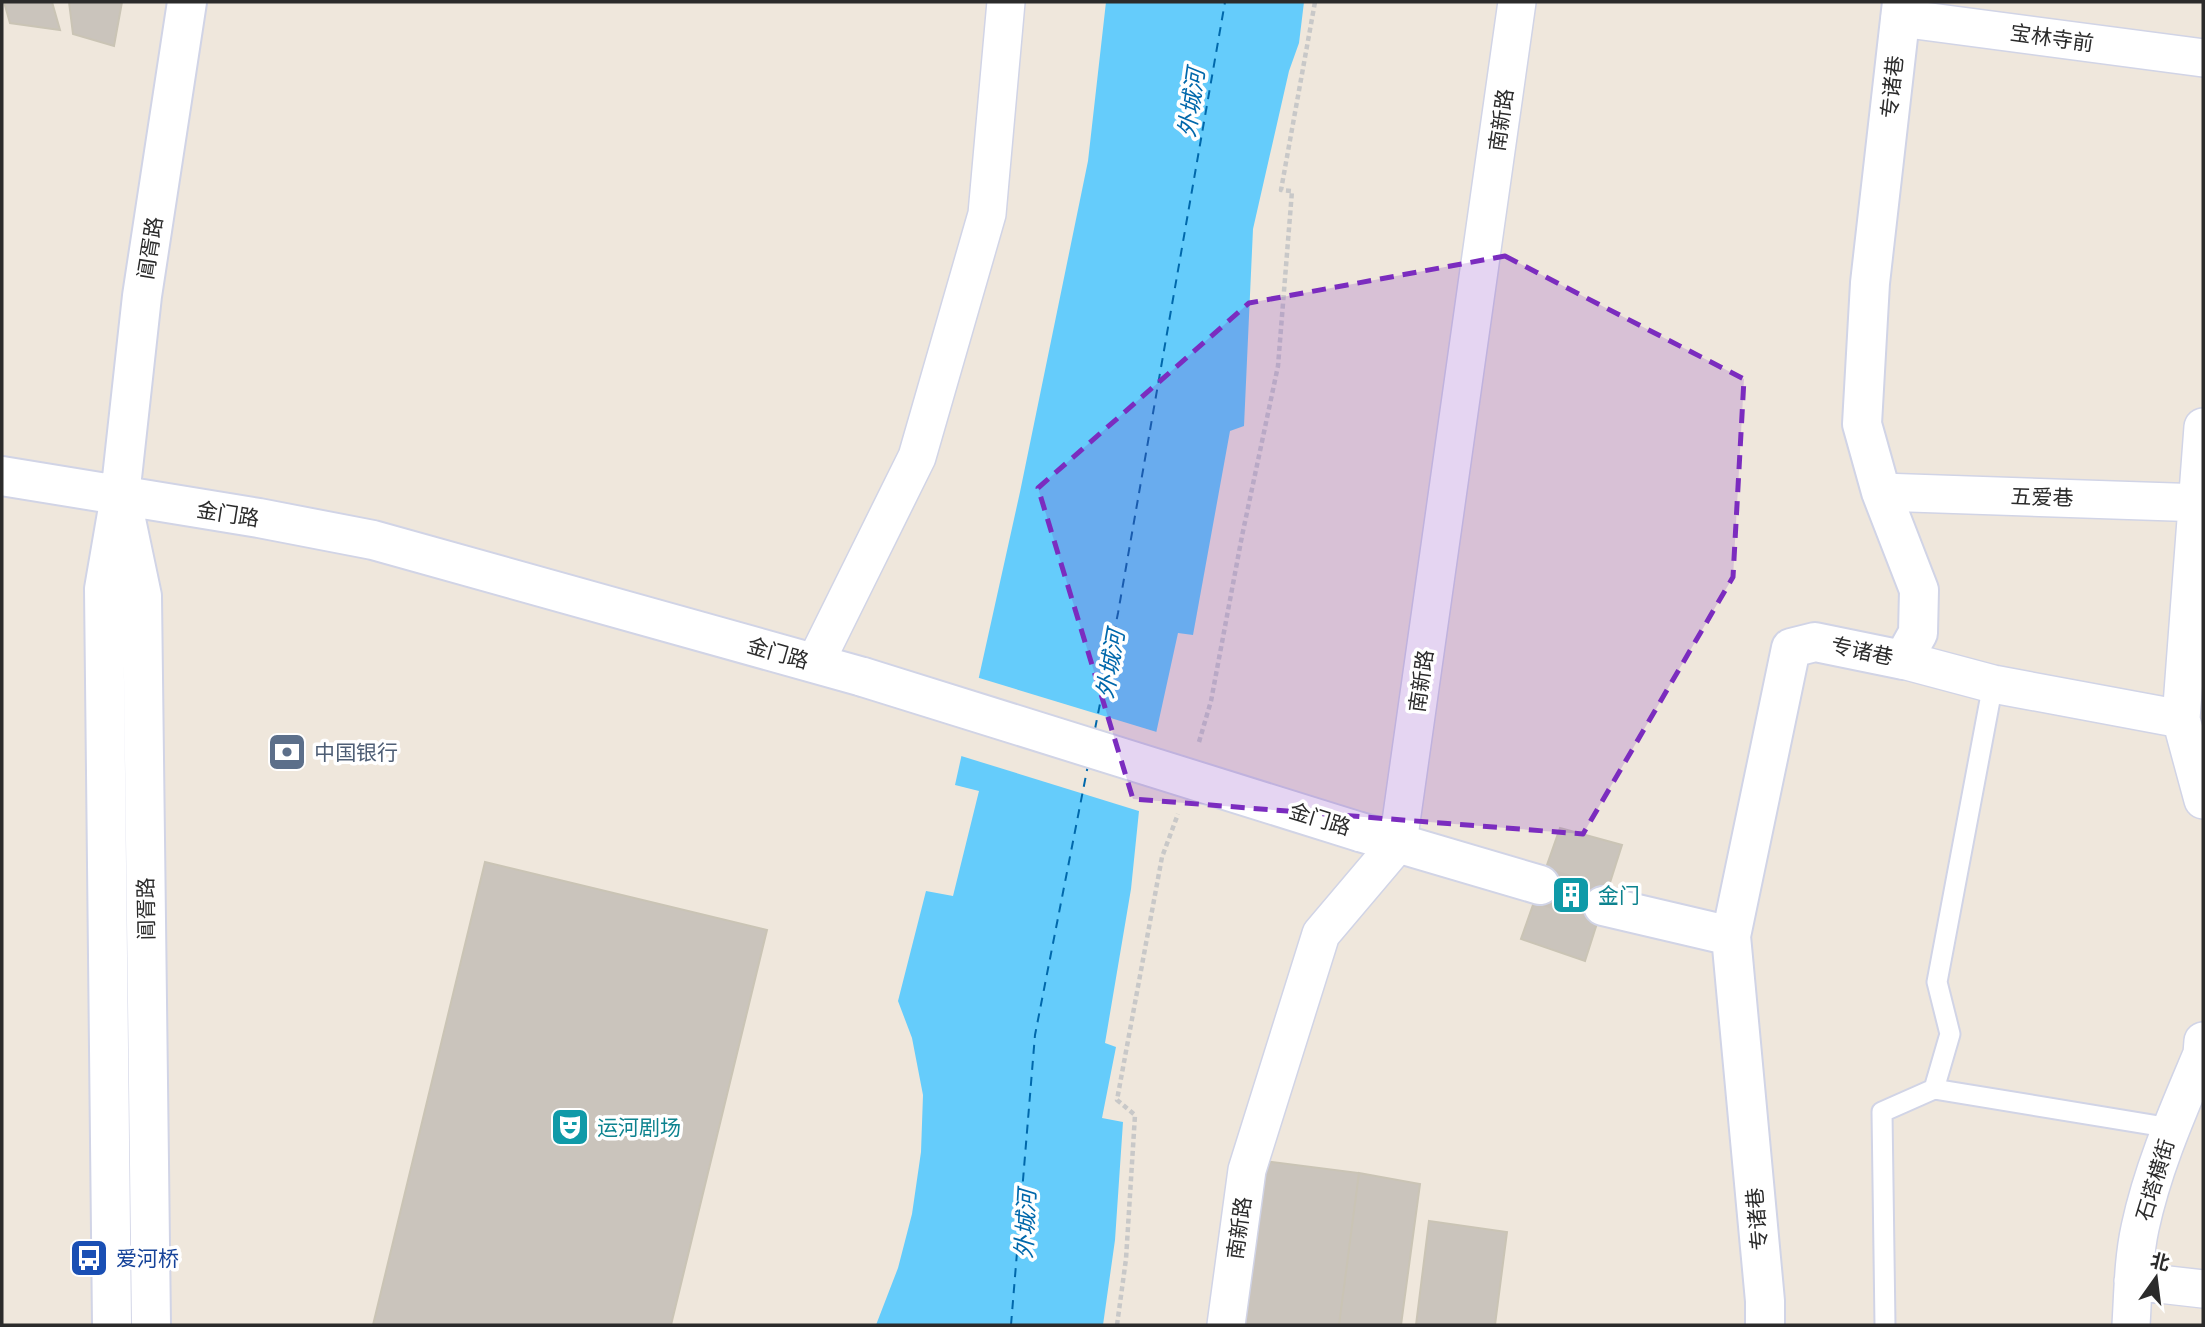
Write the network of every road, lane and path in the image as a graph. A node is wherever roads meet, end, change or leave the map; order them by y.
1 (187, 2) edge
2 (1006, 2) edge
3 (1315, 2) edge
4 (1517, 2) edge
5 (1901, 10) edge
6 (2203, 58) edge
7 (2203, 427) edge
8 (2, 476) edge
9 (1881, 492) junction
10 (120, 496) junction
11 (2200, 503) edge
12 (1903, 660) junction
13 (815, 663) junction
14 (1993, 684) junction
15 (2180, 719) junction
16 (1196, 753) dead end
17 (2203, 800) edge
18 (1181, 805) dead end
19 (1398, 843) junction
20 (1540, 885) tunnel mouth
21 (1603, 906) tunnel mouth
22 (1731, 936) junction
23 (2203, 1041) edge
24 (1934, 1089) junction
25 (2171, 1128) junction
26 (2133, 1281) junction
27 (2203, 1289) edge
28 (112, 1325) edge
29 (151, 1325) edge
30 (1117, 1325) edge
31 (1226, 1325) edge
32 (1765, 1325) edge
33 (1885, 1325) edge
34 (2131, 1325) edge

1 - 10 street, 阊胥路
2 - 13 street
3 - 16 path
4 - 19 street, 南新路
5 - 6 street, 宝林寺前
5 - 9 street, 专诸巷
7 - 11 street
8 - 10 street, 金门路
9 - 11 street, 五爱巷
9 - 12 street, 专诸巷
10 - 13 street, 金门路
10 - 28 street, 阊胥路
10 - 29 street, 阊胥路
11 - 15 street
12 - 14 street
12 - 22 street, 专诸巷
13 - 19 street, 金门路, bridge
14 - 15 street
14 - 24 lane
15 - 17 street
18 - 30 path
19 - 20 street, 金门路
19 - 31 street, 南新路
21 - 22 street
22 - 32 street, 专诸巷
23 - 25 street, 石塔横街
24 - 25 lane
24 - 33 lane
25 - 26 street, 石塔横街
26 - 27 street
26 - 34 street, 石塔横街

